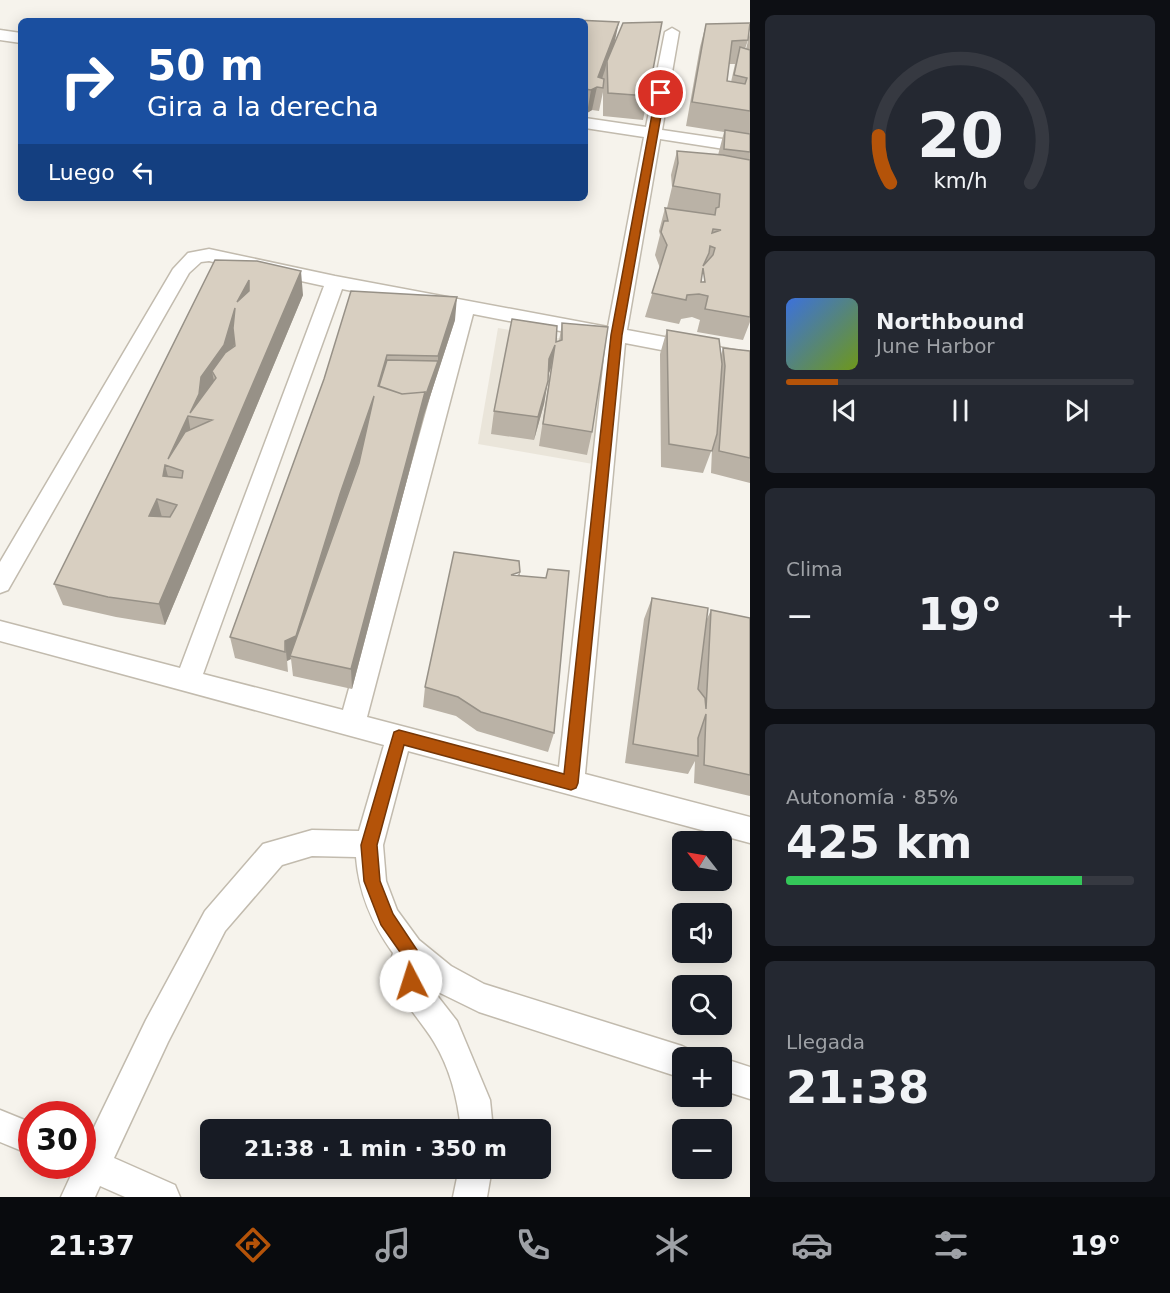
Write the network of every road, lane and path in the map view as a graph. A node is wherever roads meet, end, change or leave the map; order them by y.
1 (672, 32) dead end
2 (0, 35) edge
3 (18, 38) edge
4 (588, 123) edge
5 (653, 134) junction
6 (750, 148) edge
7 (335, 282) junction
8 (465, 307) junction
9 (616, 335) junction
10 (750, 360) edge
11 (0, 583) edge
12 (0, 631) edge
13 (188, 680) junction
14 (352, 724) junction
15 (399, 737) junction
16 (571, 783) junction
17 (750, 830) edge
18 (369, 845) junction
19 (409, 950) junction
20 (672, 1059) edge
21 (732, 1077) edge
22 (750, 1083) edge
23 (476, 1119) edge
24 (0, 1126) edge
25 (18, 1133) edge
26 (96, 1146) edge
27 (96, 1167) edge
28 (83, 1179) edge
29 (474, 1179) edge
30 (78, 1197) edge
31 (163, 1197) edge
32 (470, 1197) edge

1 - 5 street
2 - 3 street
4 - 5 street
5 - 6 street
5 - 9 street
7 - 8 street
7 - 11 street
7 - 13 street
8 - 9 street
8 - 14 street
9 - 10 street
9 - 16 street
12 - 13 street
13 - 14 street
14 - 15 street
15 - 16 street
15 - 18 street
16 - 17 street
18 - 19 street
18 - 26 street
19 - 20 street
19 - 23 street
21 - 22 street
24 - 25 street
27 - 31 street
28 - 30 street
29 - 32 street

